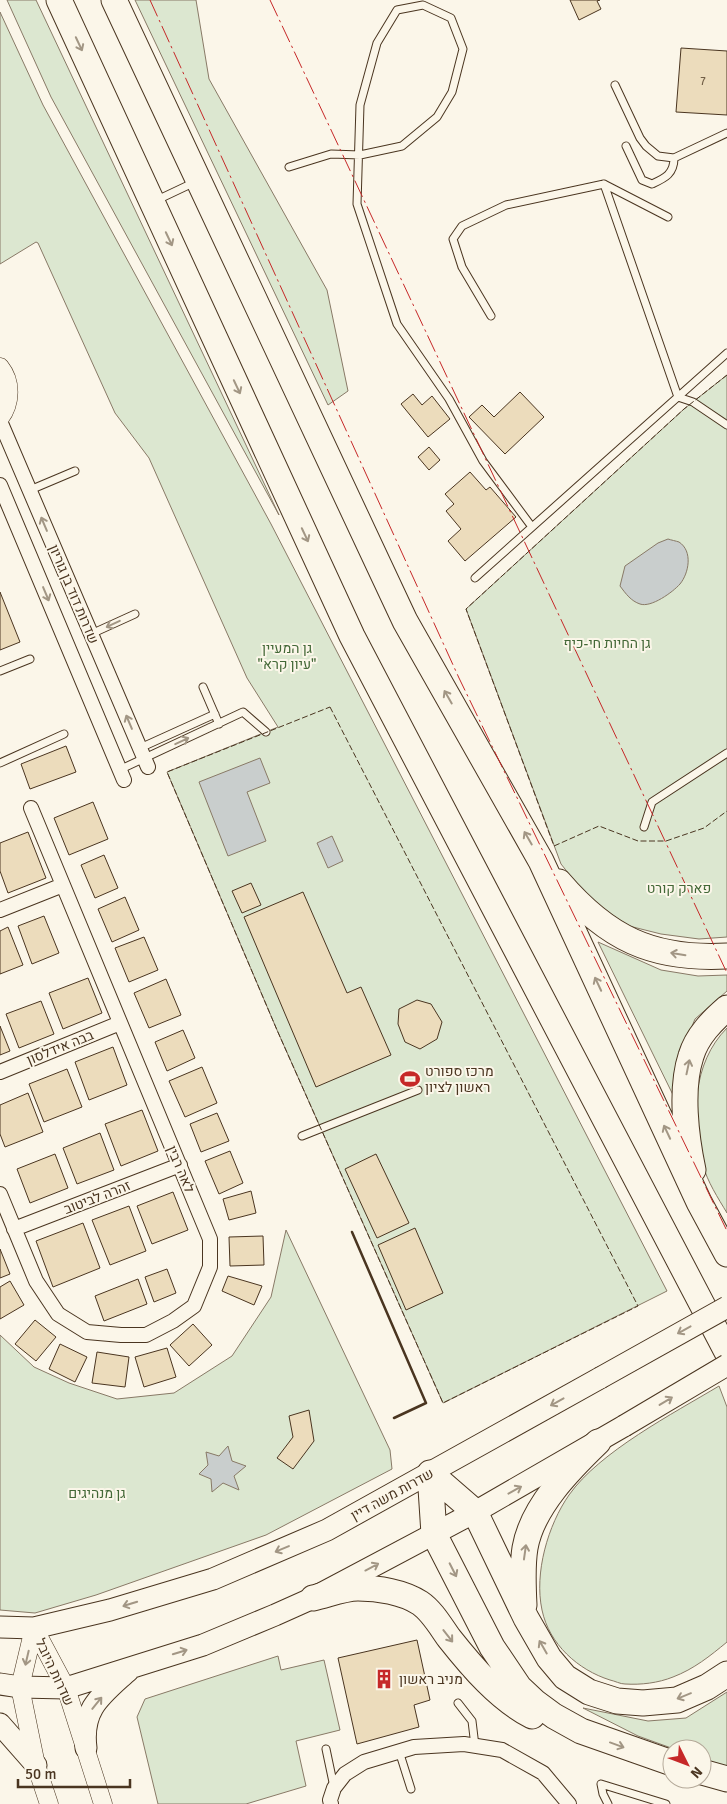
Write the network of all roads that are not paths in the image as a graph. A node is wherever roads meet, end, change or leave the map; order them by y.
1 (59, 0) edge
2 (114, 0) edge
3 (615, 85) dead end
4 (727, 133) edge
5 (626, 146) dead end
6 (360, 155) junction
7 (674, 158) junction
8 (289, 167) dead end
9 (198, 180) junction
10 (604, 184) junction
11 (152, 202) junction
12 (668, 218) dead end
13 (491, 316) dead end
14 (727, 353) edge
15 (0, 367) edge
16 (678, 396) junction
17 (0, 419) edge
18 (727, 425) edge
19 (75, 471) dead end
20 (0, 485) edge
21 (30, 490) junction
22 (532, 527) junction
23 (474, 578) dead end
24 (135, 614) dead end
25 (92, 634) junction
26 (30, 659) dead end
27 (0, 671) edge
28 (203, 687) dead end
29 (215, 714) junction
30 (219, 724) junction
31 (266, 732) dead end
32 (64, 734) dead end
33 (727, 753) edge
34 (144, 758) junction
35 (0, 763) edge
36 (121, 775) joint
37 (30, 808) dead end
38 (644, 827) dead end
39 (541, 861) junction
40 (63, 885) junction
41 (0, 910) edge
42 (727, 956) edge
43 (727, 1008) edge
44 (120, 1023) junction
45 (0, 1072) edge
46 (418, 1090) dead end
47 (302, 1136) dead end
48 (180, 1165) junction
49 (0, 1194) edge
50 (699, 1202) junction
51 (14, 1230) junction
52 (727, 1254) edge
53 (691, 1284) junction
54 (727, 1307) edge
55 (727, 1352) edge
56 (727, 1367) edge
57 (598, 1442) junction
58 (430, 1473) junction
59 (475, 1512) junction
60 (434, 1534) junction
61 (314, 1598) junction
62 (526, 1618) junction
63 (0, 1627) edge
64 (34, 1628) junction
65 (133, 1666) junction
66 (727, 1674) edge
67 (10, 1686) edge
68 (66, 1688) junction
69 (458, 1703) dead end
70 (0, 1724) edge
71 (581, 1731) junction
72 (474, 1746) junction
73 (86, 1748) junction
74 (326, 1749) dead end
75 (399, 1751) junction
76 (662, 1759) edge
77 (36, 1764) junction
78 (712, 1775) edge
79 (727, 1779) edge
80 (334, 1788) junction
81 (411, 1789) dead end
82 (49, 1804) edge
83 (103, 1804) edge
84 (331, 1804) edge
85 (569, 1804) edge
86 (608, 1804) edge
87 (666, 1804) edge

1 -> 11 highway
2 - 9 highway
3 - 7 lane
4 - 7 lane
5 - 7 lane
6 - 6 lane
6 - 8 lane
6 - 22 lane
9 - 11 lane
39 -> 9 highway
10 - 12 lane
10 - 13 lane
10 - 16 lane
11 -> 53 highway
14 - 16 lane
15 - 17 street
16 - 18 lane
16 - 22 lane
17 - 21 street, שדרות דוד בן גוריון
19 - 21 lane
20 -> 36 street, שדרות דוד בן גוריון
25 -> 21 street, שדרות דוד בן גוריון
22 - 23 lane
24 -> 25 lane
34 -> 25 street, שדרות דוד בן גוריון
26 - 27 lane
28 - 29 lane
29 - 30 lane
29 - 34 lane
30 - 31 lane
34 -> 30 lane
32 - 35 lane
33 - 38 lane
34 - 36 lane
37 - 40 street, לאה רבין
42 -> 39 highway
50 -> 39 highway
40 - 41 street
40 - 44 street, לאה רבין
50 -> 43 highway
44 - 45 street, בבה אידלסון
44 - 48 street, לאה רבין
46 - 47 lane
48 - 51 street, זהרה לביטוב
48 - 51 street, לאה רבין
49 - 51 street, לאה רבין
50 - 52 highway
53 - 55 highway
53 - 56 highway
54 -> 58 main road, שדרות משה דיין, bridge
57 -> 56 main road, bridge
59 -> 57 main road
62 -> 57 highway
58 - 59 highway
58 - 60 highway
58 -> 64 main road, שדרות משה דיין
59 - 60 main road
59 - 62 highway
61 -> 60 main road
60 -> 71 highway
65 -> 61 main road
61 -> 71 highway
66 -> 62 highway
63 - 64 main road, שדרות משה דיין
64 -> 67 street, שדרות היובל
64 - 68 street, שדרות היובל
65 - 68 main road
73 -> 65 main road
67 - 68 main road
67 - 77 street, שדרות היובל
68 - 73 street, שדרות היובל
69 - 72 lane
70 - 77 main road
71 -> 76 highway
72 - 75 street
72 - 85 street
73 - 83 street, שדרות היובל
74 - 80 lane
75 - 80 street
75 - 81 lane
77 - 82 street, שדרות היובל
78 - 79 highway
80 - 84 street
86 - 87 lane

